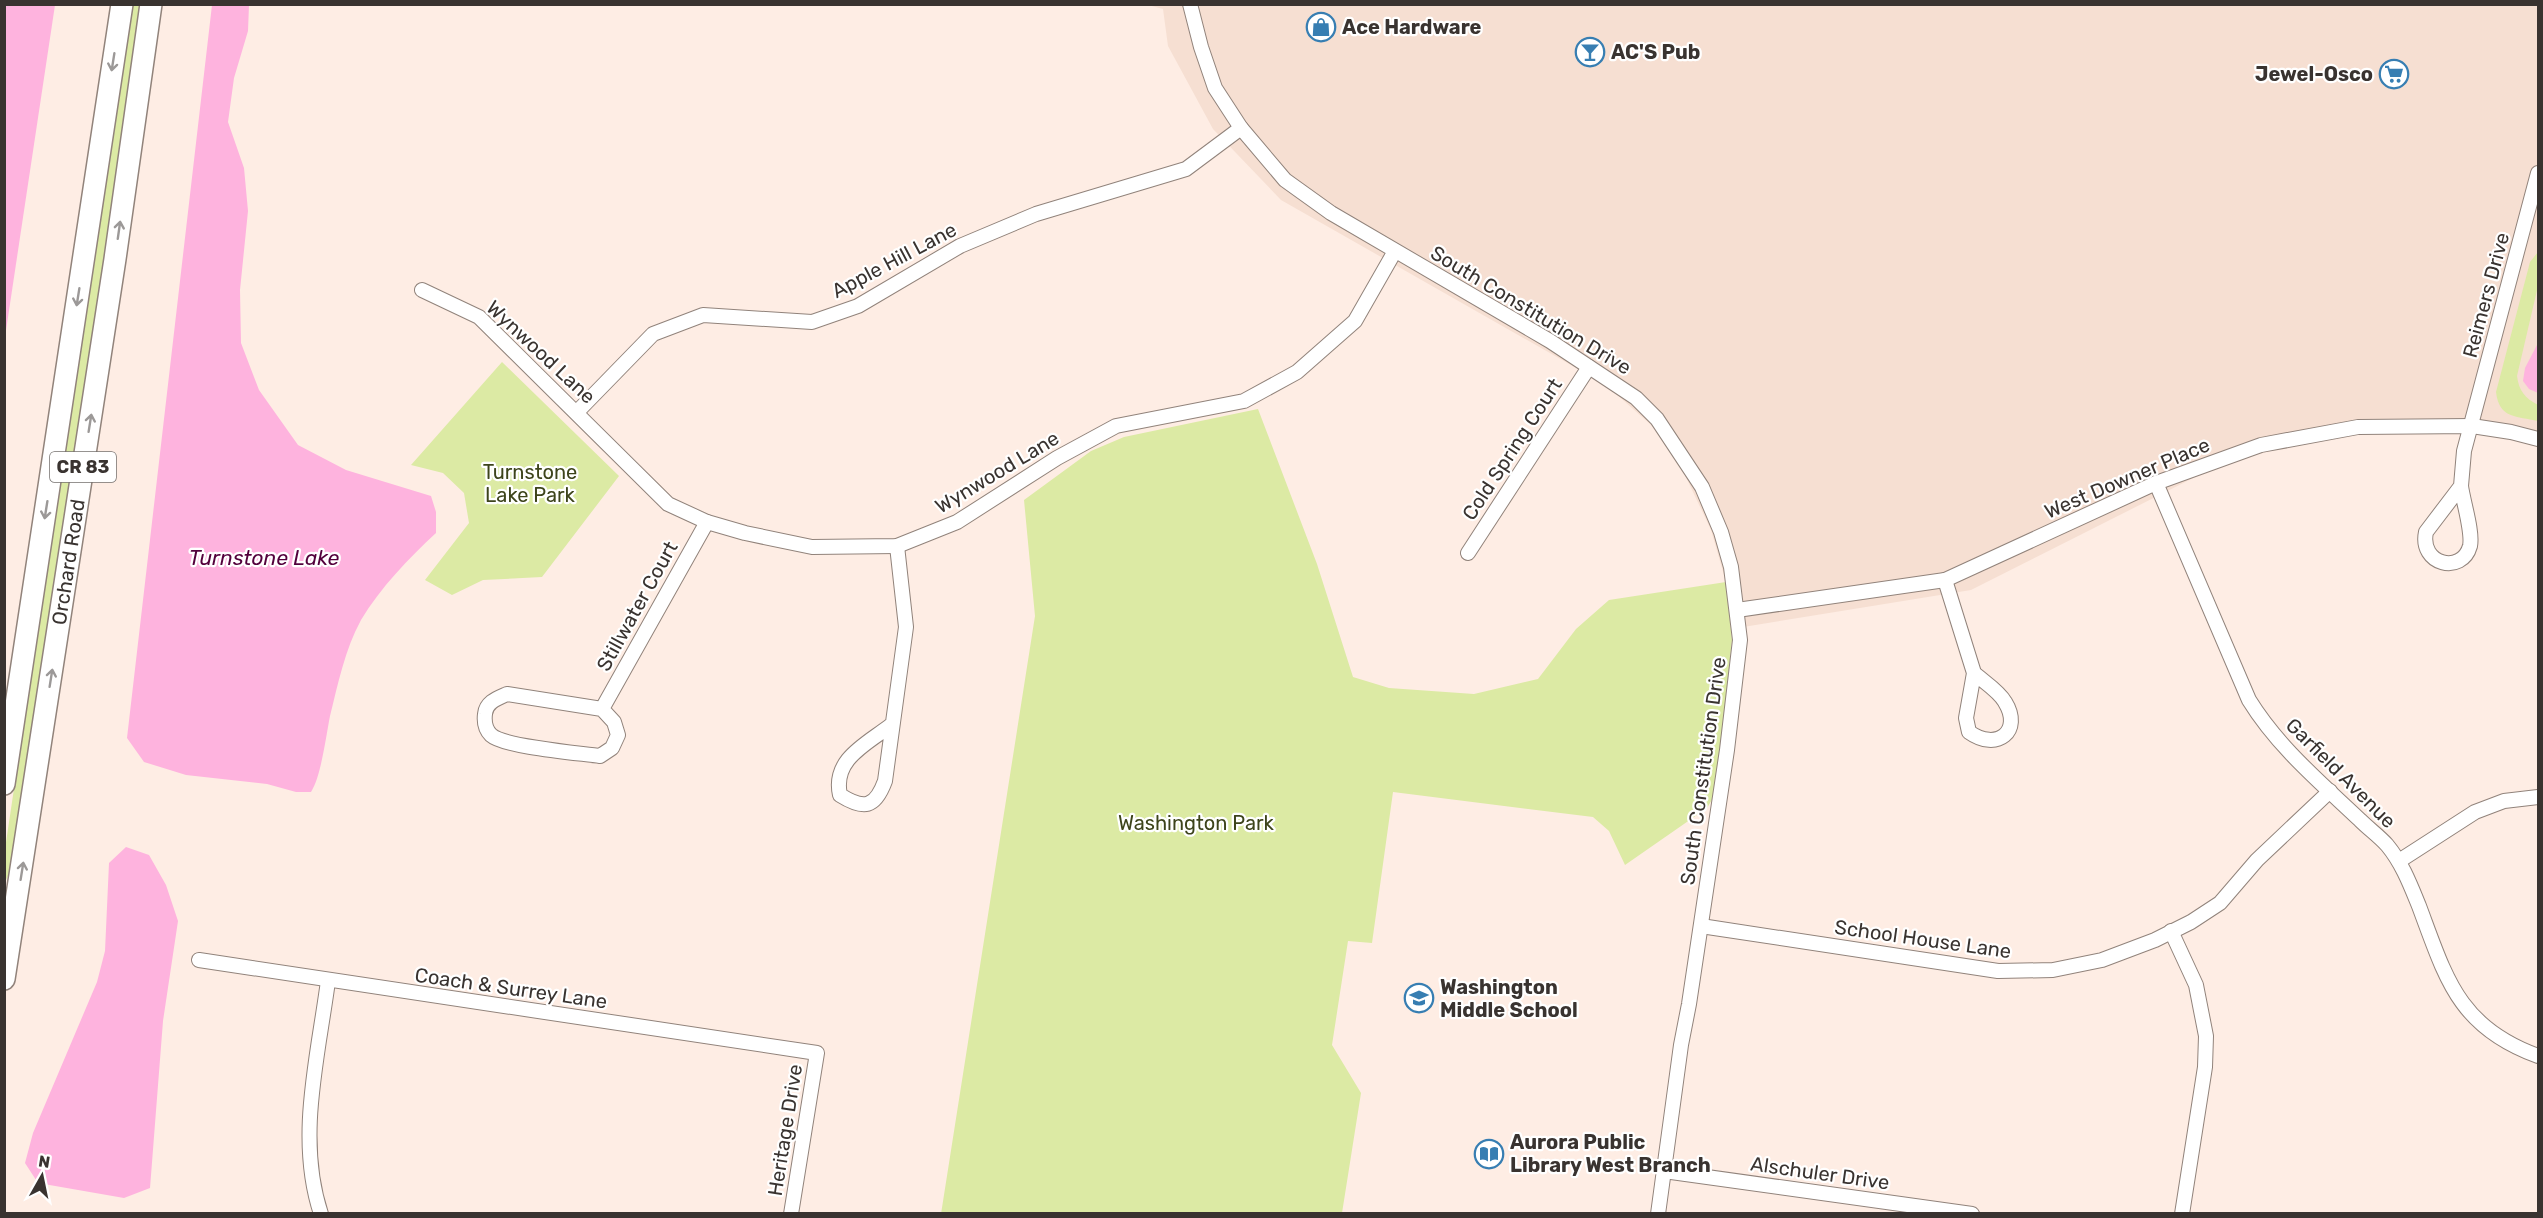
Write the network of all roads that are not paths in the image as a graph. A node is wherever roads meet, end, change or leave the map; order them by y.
1 (122, 4) edge
2 (151, 4) edge
3 (1190, 4) edge
4 (1241, 128) junction
5 (2538, 173) edge
6 (1395, 251) junction
7 (422, 290) dead end
8 (1589, 367) junction
9 (577, 412) junction
10 (2472, 426) junction
11 (2538, 439) edge
12 (2156, 483) junction
13 (2461, 486) junction
14 (706, 522) junction
15 (897, 546) junction
16 (1468, 554) dead end
17 (1945, 580) junction
18 (1737, 610) junction
19 (1974, 673) junction
20 (602, 709) junction
21 (891, 725) junction
22 (4, 784) edge
23 (2330, 791) junction
24 (2538, 797) edge
25 (2399, 861) junction
26 (1701, 926) junction
27 (9, 928) edge
28 (2171, 931) junction
29 (199, 960) dead end
30 (4, 979) edge
31 (328, 981) junction
32 (817, 1053) joint
33 (2538, 1056) edge
34 (1664, 1171) junction
35 (321, 1214) edge
36 (791, 1214) edge
37 (1658, 1214) edge
38 (1972, 1214) edge
39 (2182, 1214) edge

1 -> 22 main road, Orchard Road / CR 83
27 -> 2 main road, Orchard Road / CR 83
3 - 4 street, South Constitution Drive
4 - 6 street, South Constitution Drive
4 - 9 street, Apple Hill Lane
5 - 10 street, Reimers Drive
6 - 8 street, South Constitution Drive
6 - 15 street, Wynwood Lane
7 - 9 street, Wynwood Lane
8 - 16 street, Cold Spring Court
8 - 18 street, South Constitution Drive
9 - 14 street, Wynwood Lane
10 - 11 street, West Downer Place
10 - 12 street, West Downer Place
10 - 13 street, Reimers Drive
12 - 17 street, West Downer Place
12 - 23 street, Garfield Avenue
13 - 13 street, Reimers Drive
14 - 15 street, Wynwood Lane
14 - 20 street, Stillwater Court
15 - 21 street
17 - 18 street, West Downer Place
17 - 19 street
18 - 26 street, South Constitution Drive
19 - 19 street
20 - 20 street
21 - 21 street
23 - 25 street, Garfield Avenue
23 - 28 street, School House Lane
24 - 25 street
25 - 33 street, Garfield Avenue
26 - 28 street, School House Lane
26 - 34 street, South Constitution Drive
27 - 30 main road, Orchard Road / CR 83
28 - 39 street
29 - 31 street, Coach & Surrey Lane
31 - 32 street, Coach & Surrey Lane
31 - 35 street
32 - 36 street, Heritage Drive
34 - 37 street, South Constitution Drive
34 - 38 street, Alschuler Drive

